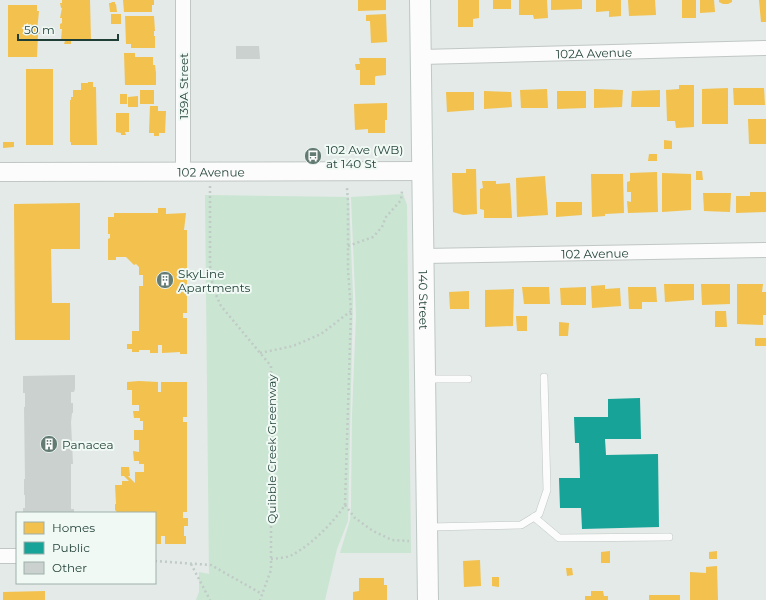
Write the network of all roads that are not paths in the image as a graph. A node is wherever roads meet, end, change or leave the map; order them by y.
1 (183, 0) edge
2 (420, 0) edge
3 (766, 48) edge
4 (421, 56) junction
5 (183, 171) junction
6 (423, 171) junction
7 (0, 172) edge
8 (766, 250) edge
9 (424, 256) junction
10 (544, 377) dead end
11 (425, 379) junction
12 (468, 379) dead end
13 (534, 517) junction
14 (427, 527) junction
15 (669, 537) dead end
16 (0, 556) edge
17 (16, 556) edge
18 (428, 600) edge

1 - 5 street, 139A Street
2 - 4 main road, 140 Street
3 - 4 street, 102A Avenue
4 - 6 main road, 140 Street
5 - 6 street, 102 Avenue
5 - 7 street, 102 Avenue
6 - 9 main road, 140 Street
8 - 9 street, 102 Avenue
9 - 11 main road, 140 Street
10 - 13 lane
11 - 12 lane
11 - 14 main road, 140 Street
13 - 14 lane
13 - 15 lane
14 - 18 main road, 140 Street
16 - 17 street

